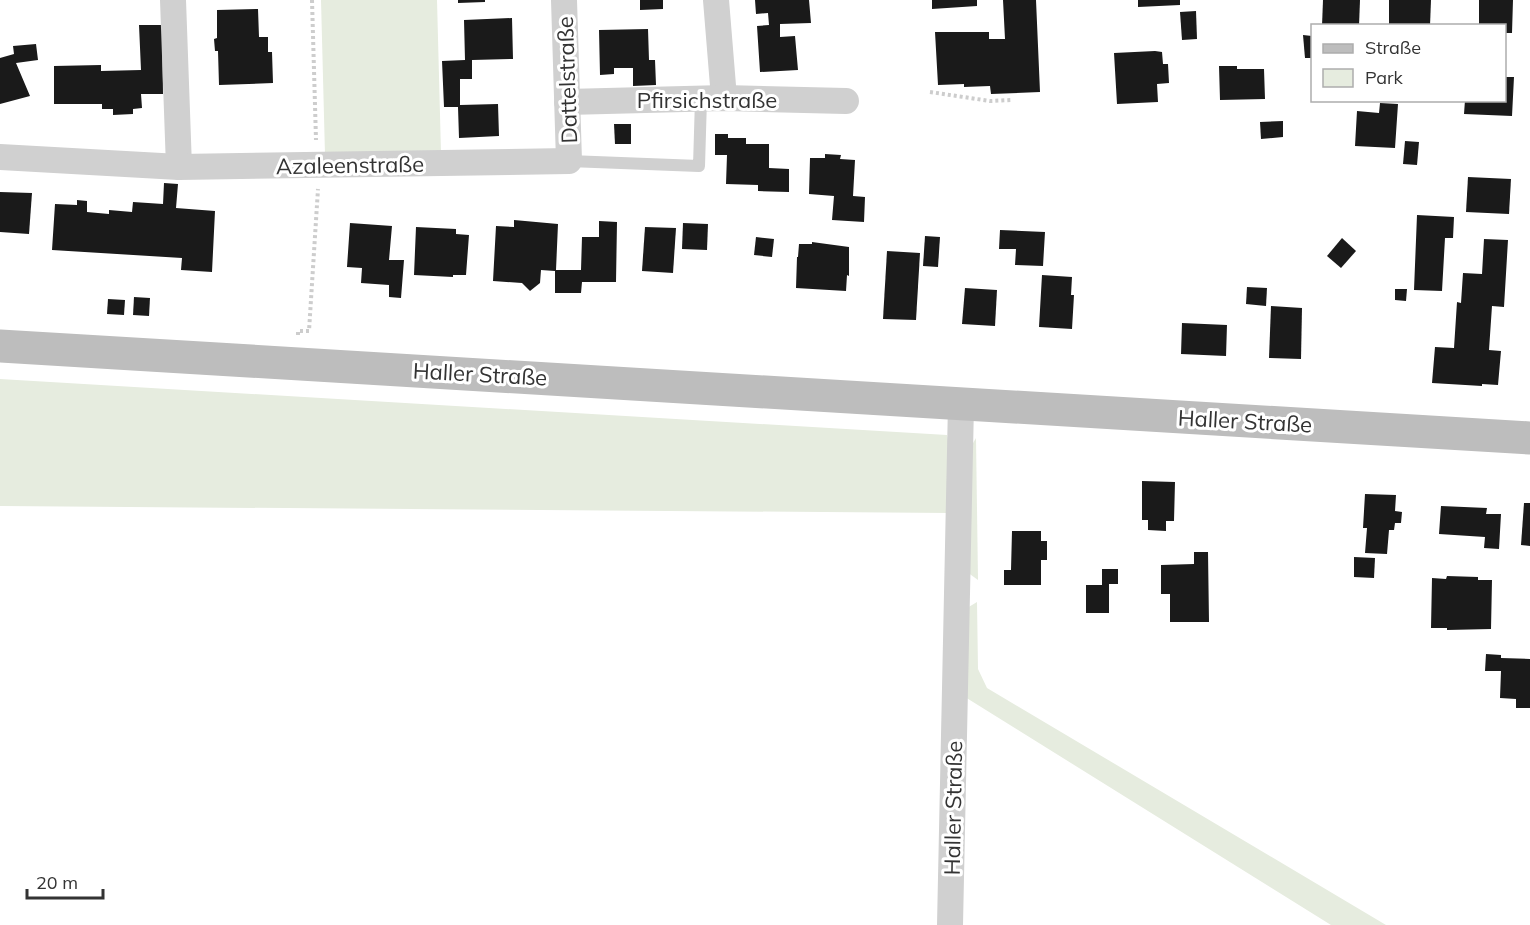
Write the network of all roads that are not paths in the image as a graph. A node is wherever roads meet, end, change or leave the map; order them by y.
1 (173, 0) edge
2 (564, 0) edge
3 (716, 0) edge
4 (712, 99) junction
5 (846, 101) dead end
6 (567, 102) junction
7 (0, 157) edge
8 (569, 161) junction
9 (179, 167) junction
10 (0, 346) edge
11 (961, 404) junction
12 (1530, 438) edge
13 (950, 925) edge

1 - 9 street
2 - 6 street, Dattelstraße
3 - 4 street
4 - 5 street, Pfirsichstraße
4 - 6 street, Pfirsichstraße
4 - 8 lane, Azaleenstraße
6 - 8 street, Dattelstraße
7 - 9 street, Azaleenstraße
8 - 9 street, Azaleenstraße
10 - 11 main road, Haller Straße
11 - 12 main road, Haller Straße
11 - 13 street, Haller Straße

